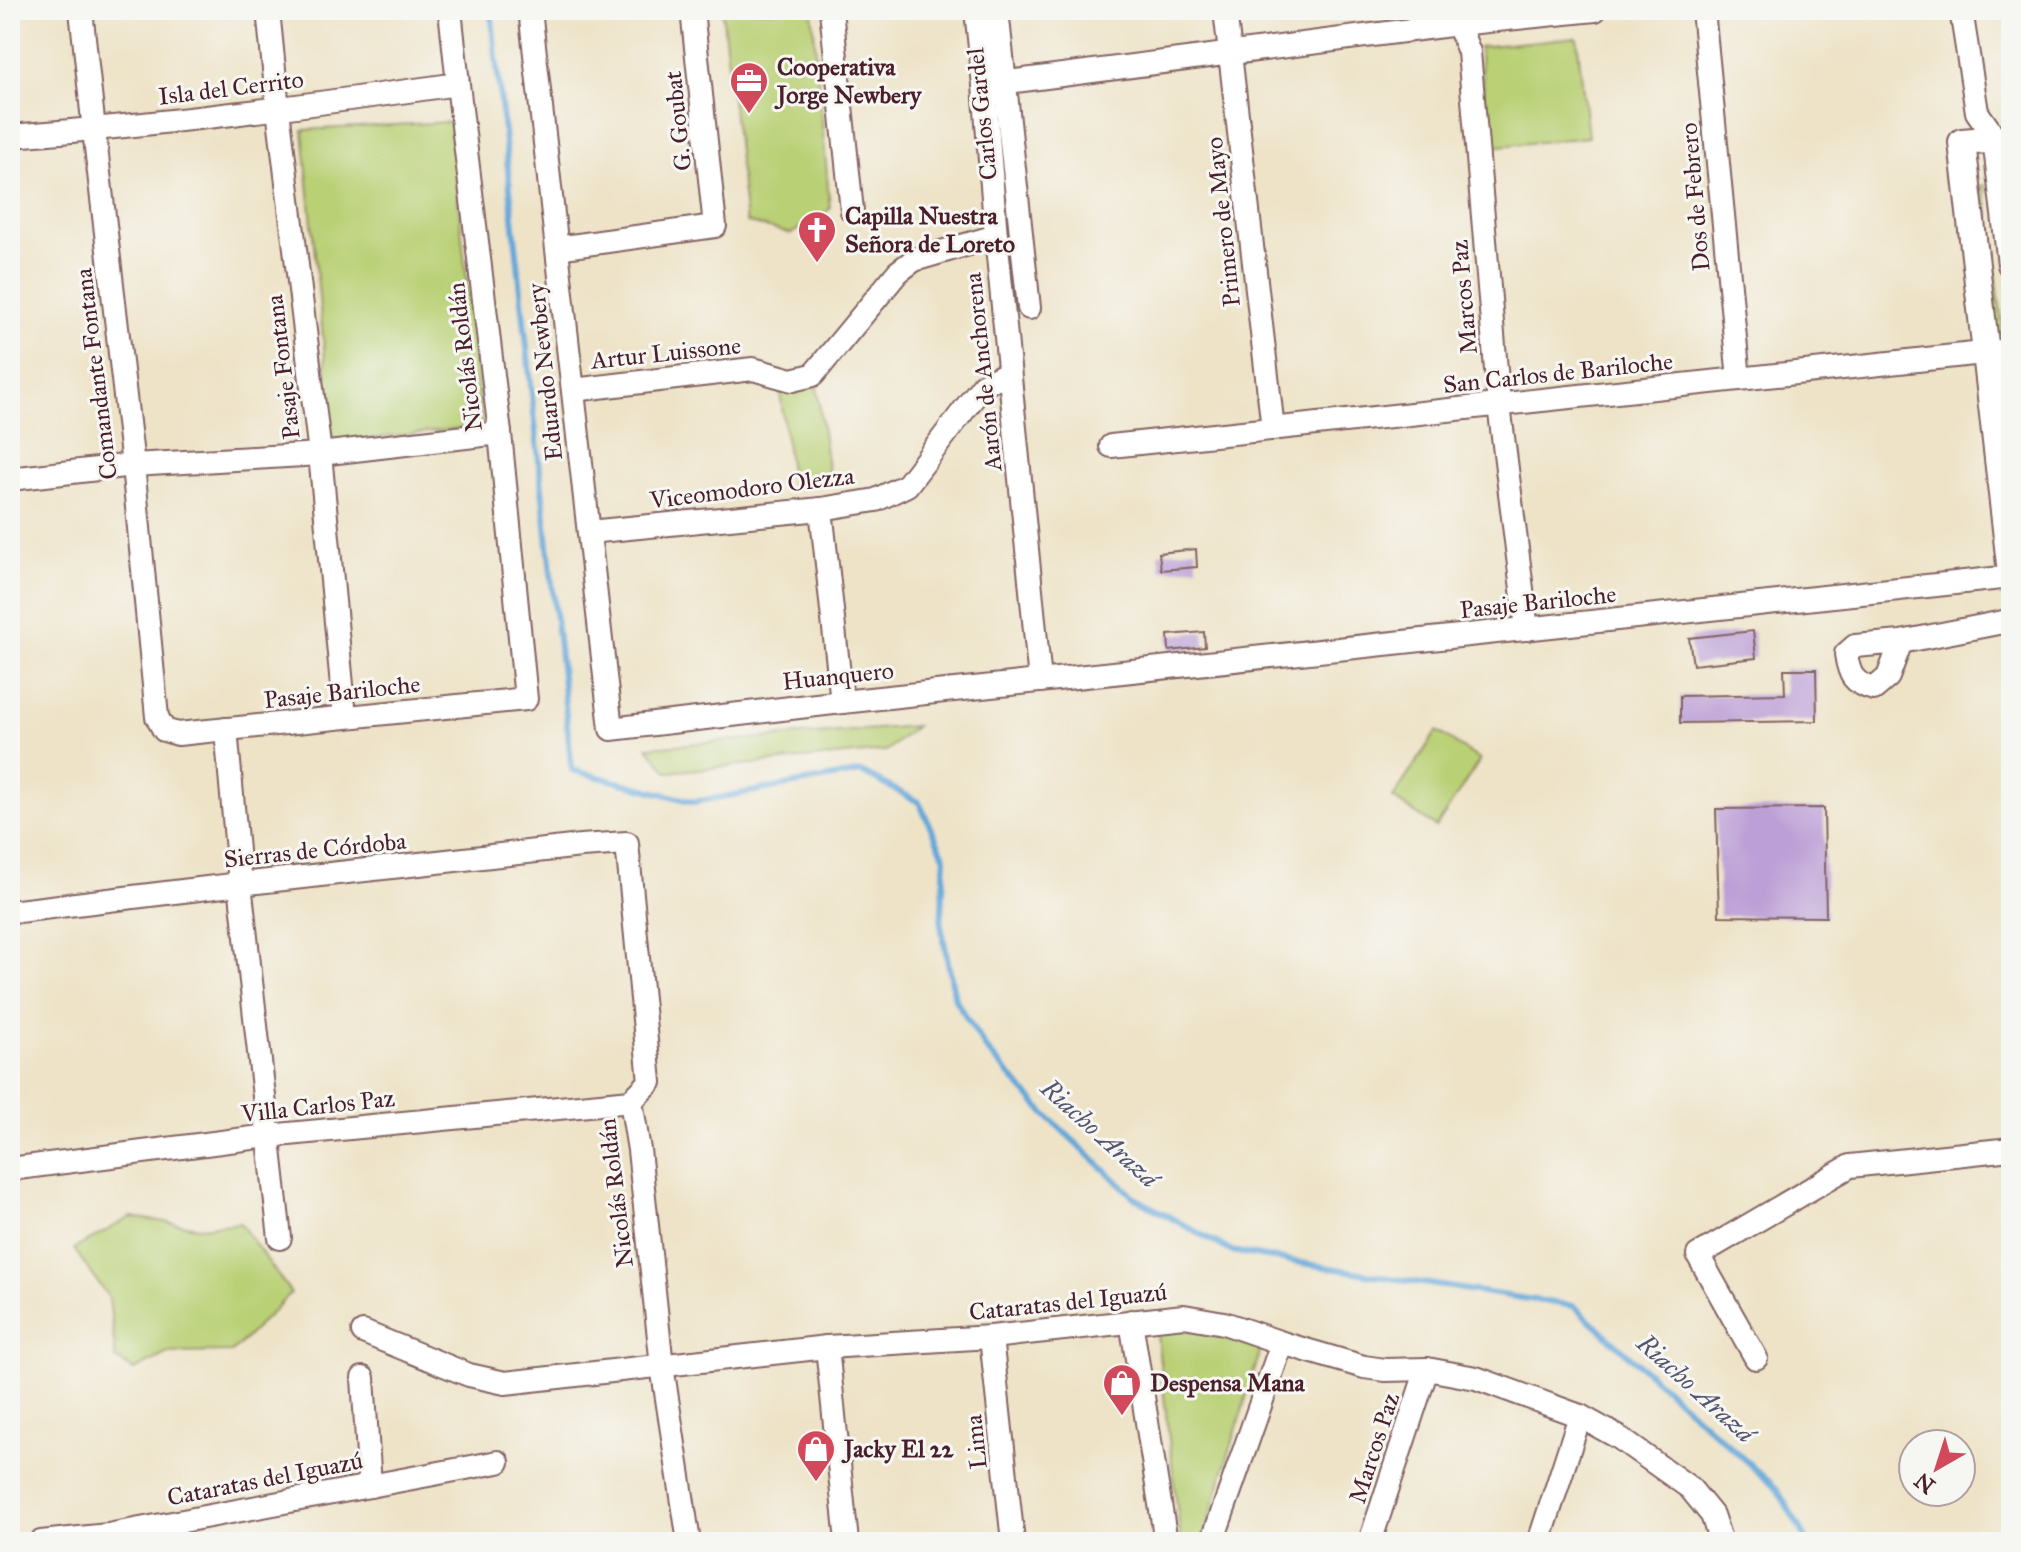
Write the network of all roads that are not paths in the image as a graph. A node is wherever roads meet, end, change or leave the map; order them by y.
1 (81, 10) edge
2 (268, 10) edge
3 (450, 10) edge
4 (530, 10) edge
5 (692, 10) edge
6 (831, 10) edge
7 (976, 10) edge
8 (997, 10) edge
9 (1225, 10) edge
10 (1595, 10) edge
11 (1703, 10) edge
12 (1961, 10) edge
13 (1457, 17) edge
14 (1230, 53) junction
15 (458, 84) junction
16 (994, 84) junction
17 (278, 109) junction
18 (1977, 112) junction
19 (94, 130) junction
20 (10, 136) edge
21 (2004, 138) edge
22 (1962, 142) junction
23 (2005, 170) edge
24 (1966, 174) junction
25 (852, 211) dead end
26 (996, 236) junction
27 (557, 248) junction
28 (2011, 264) edge
29 (1029, 308) dead end
30 (1998, 352) edge
31 (1009, 372) junction
32 (1739, 379) junction
33 (573, 390) junction
34 (1499, 405) junction
35 (1273, 429) junction
36 (500, 433) junction
37 (1111, 446) dead end
38 (320, 454) junction
39 (133, 465) junction
40 (10, 479) edge
41 (821, 509) junction
42 (589, 532) junction
43 (2011, 575) edge
44 (2011, 622) edge
45 (1527, 629) junction
46 (1901, 642) dead end
47 (1071, 677) joint
48 (1040, 681) junction
49 (526, 699) joint
50 (842, 702) junction
51 (345, 717) junction
52 (226, 729) junction
53 (611, 729) joint
54 (164, 730) joint
55 (627, 843) joint
56 (240, 884) junction
57 (10, 912) edge
58 (631, 1101) junction
59 (268, 1136) junction
60 (2011, 1149) edge
61 (10, 1169) edge
62 (280, 1238) dead end
63 (1131, 1321) junction
64 (363, 1332) dead end
65 (991, 1337) junction
66 (1282, 1343) junction
67 (827, 1347) junction
68 (1756, 1358) dead end
69 (662, 1366) junction
70 (1427, 1369) junction
71 (363, 1378) dead end
72 (1580, 1416) junction
73 (498, 1462) dead end
74 (370, 1486) junction
75 (41, 1542) edge
76 (689, 1542) edge
77 (847, 1542) edge
78 (1013, 1542) edge
79 (1166, 1542) edge
80 (1212, 1542) edge
81 (1370, 1542) edge
82 (1539, 1542) edge
83 (1721, 1542) edge

1 - 19 street, Comandante Fontana
2 - 17 street, Pasaje Fontana
3 - 15 street, Nicolás Roldán
4 - 27 street, Eduardo Newbery
5 - 27 street, G. Goubat
6 - 25 street
7 - 16 street, Aarón de Anchorena
8 - 16 street, Carlos Gardel
9 - 14 street, Primero de Mayo
10 - 13 street
11 - 32 street, Dos de Febrero
12 - 18 street
13 - 14 street
13 - 34 street, Marcos Paz
14 - 16 street
14 - 35 street, Primero de Mayo
15 - 17 street, Isla del Cerrito
15 - 36 street, Nicolás Roldán
16 - 26 street, Aarón de Anchorena
16 - 29 street, Carlos Gardel
17 - 19 street, Isla del Cerrito
17 - 38 street, Pasaje Fontana
18 - 21 street
18 - 22 street
19 - 20 street, Isla del Cerrito
19 - 39 street, Comandante Fontana
21 - 22 main road
21 - 23 main road
22 - 24 main road
23 - 24 main road
23 - 28 main road
24 - 30 main road
26 - 31 street, Aarón de Anchorena
26 - 33 street, Artur Luissone
27 - 33 street, Eduardo Newbery
30 - 32 street, San Carlos de Bariloche
30 - 43 main road
31 - 41 street, Viceomodoro Olezza
31 - 48 street, Aarón de Anchorena
32 - 34 street, San Carlos de Bariloche
33 - 42 street, Eduardo Newbery
34 - 35 street, San Carlos de Bariloche
34 - 45 street, Marcos Paz
35 - 37 street, San Carlos de Bariloche
36 - 38 street
36 - 49 street, Nicolás Roldán
38 - 39 street
38 - 51 street, Pasaje Fontana
39 - 40 street
39 - 54 street, Comandante Fontana
41 - 42 street, Viceomodoro Olezza
41 - 50 street
42 - 53 street, Eduardo Newbery
43 - 45 street, Pasaje Bariloche
44 - 46 street
45 - 47 street, Pasaje Bariloche
47 - 48 street, Huanquero
48 - 50 street, Huanquero
49 - 51 street, Pasaje Bariloche
50 - 53 street, Huanquero
51 - 52 street, Pasaje Bariloche
52 - 54 street, Pasaje Bariloche
52 - 56 street
55 - 56 street, Sierras de Córdoba
55 - 58 street, Nicolás Roldán
56 - 57 street, Sierras de Córdoba
56 - 59 street
58 - 59 street, Villa Carlos Paz
58 - 69 street, Nicolás Roldán
59 - 61 street, Villa Carlos Paz
59 - 62 street
60 - 68 street
63 - 65 street, Cataratas del Iguazú
63 - 66 street, Cataratas del Iguazú
63 - 79 street
64 - 69 street, Cataratas del Iguazú
65 - 67 street, Cataratas del Iguazú
65 - 78 street, Lima
66 - 70 street, Cataratas del Iguazú
66 - 80 street
67 - 69 street, Cataratas del Iguazú
67 - 77 street
69 - 76 street, Nicolás Roldán
70 - 72 street, Cataratas del Iguazú
70 - 81 street, Marcos Paz
71 - 74 street
72 - 82 street
72 - 83 street, Cataratas del Iguazú
73 - 74 street, Cataratas del Iguazú
74 - 75 street, Cataratas del Iguazú

